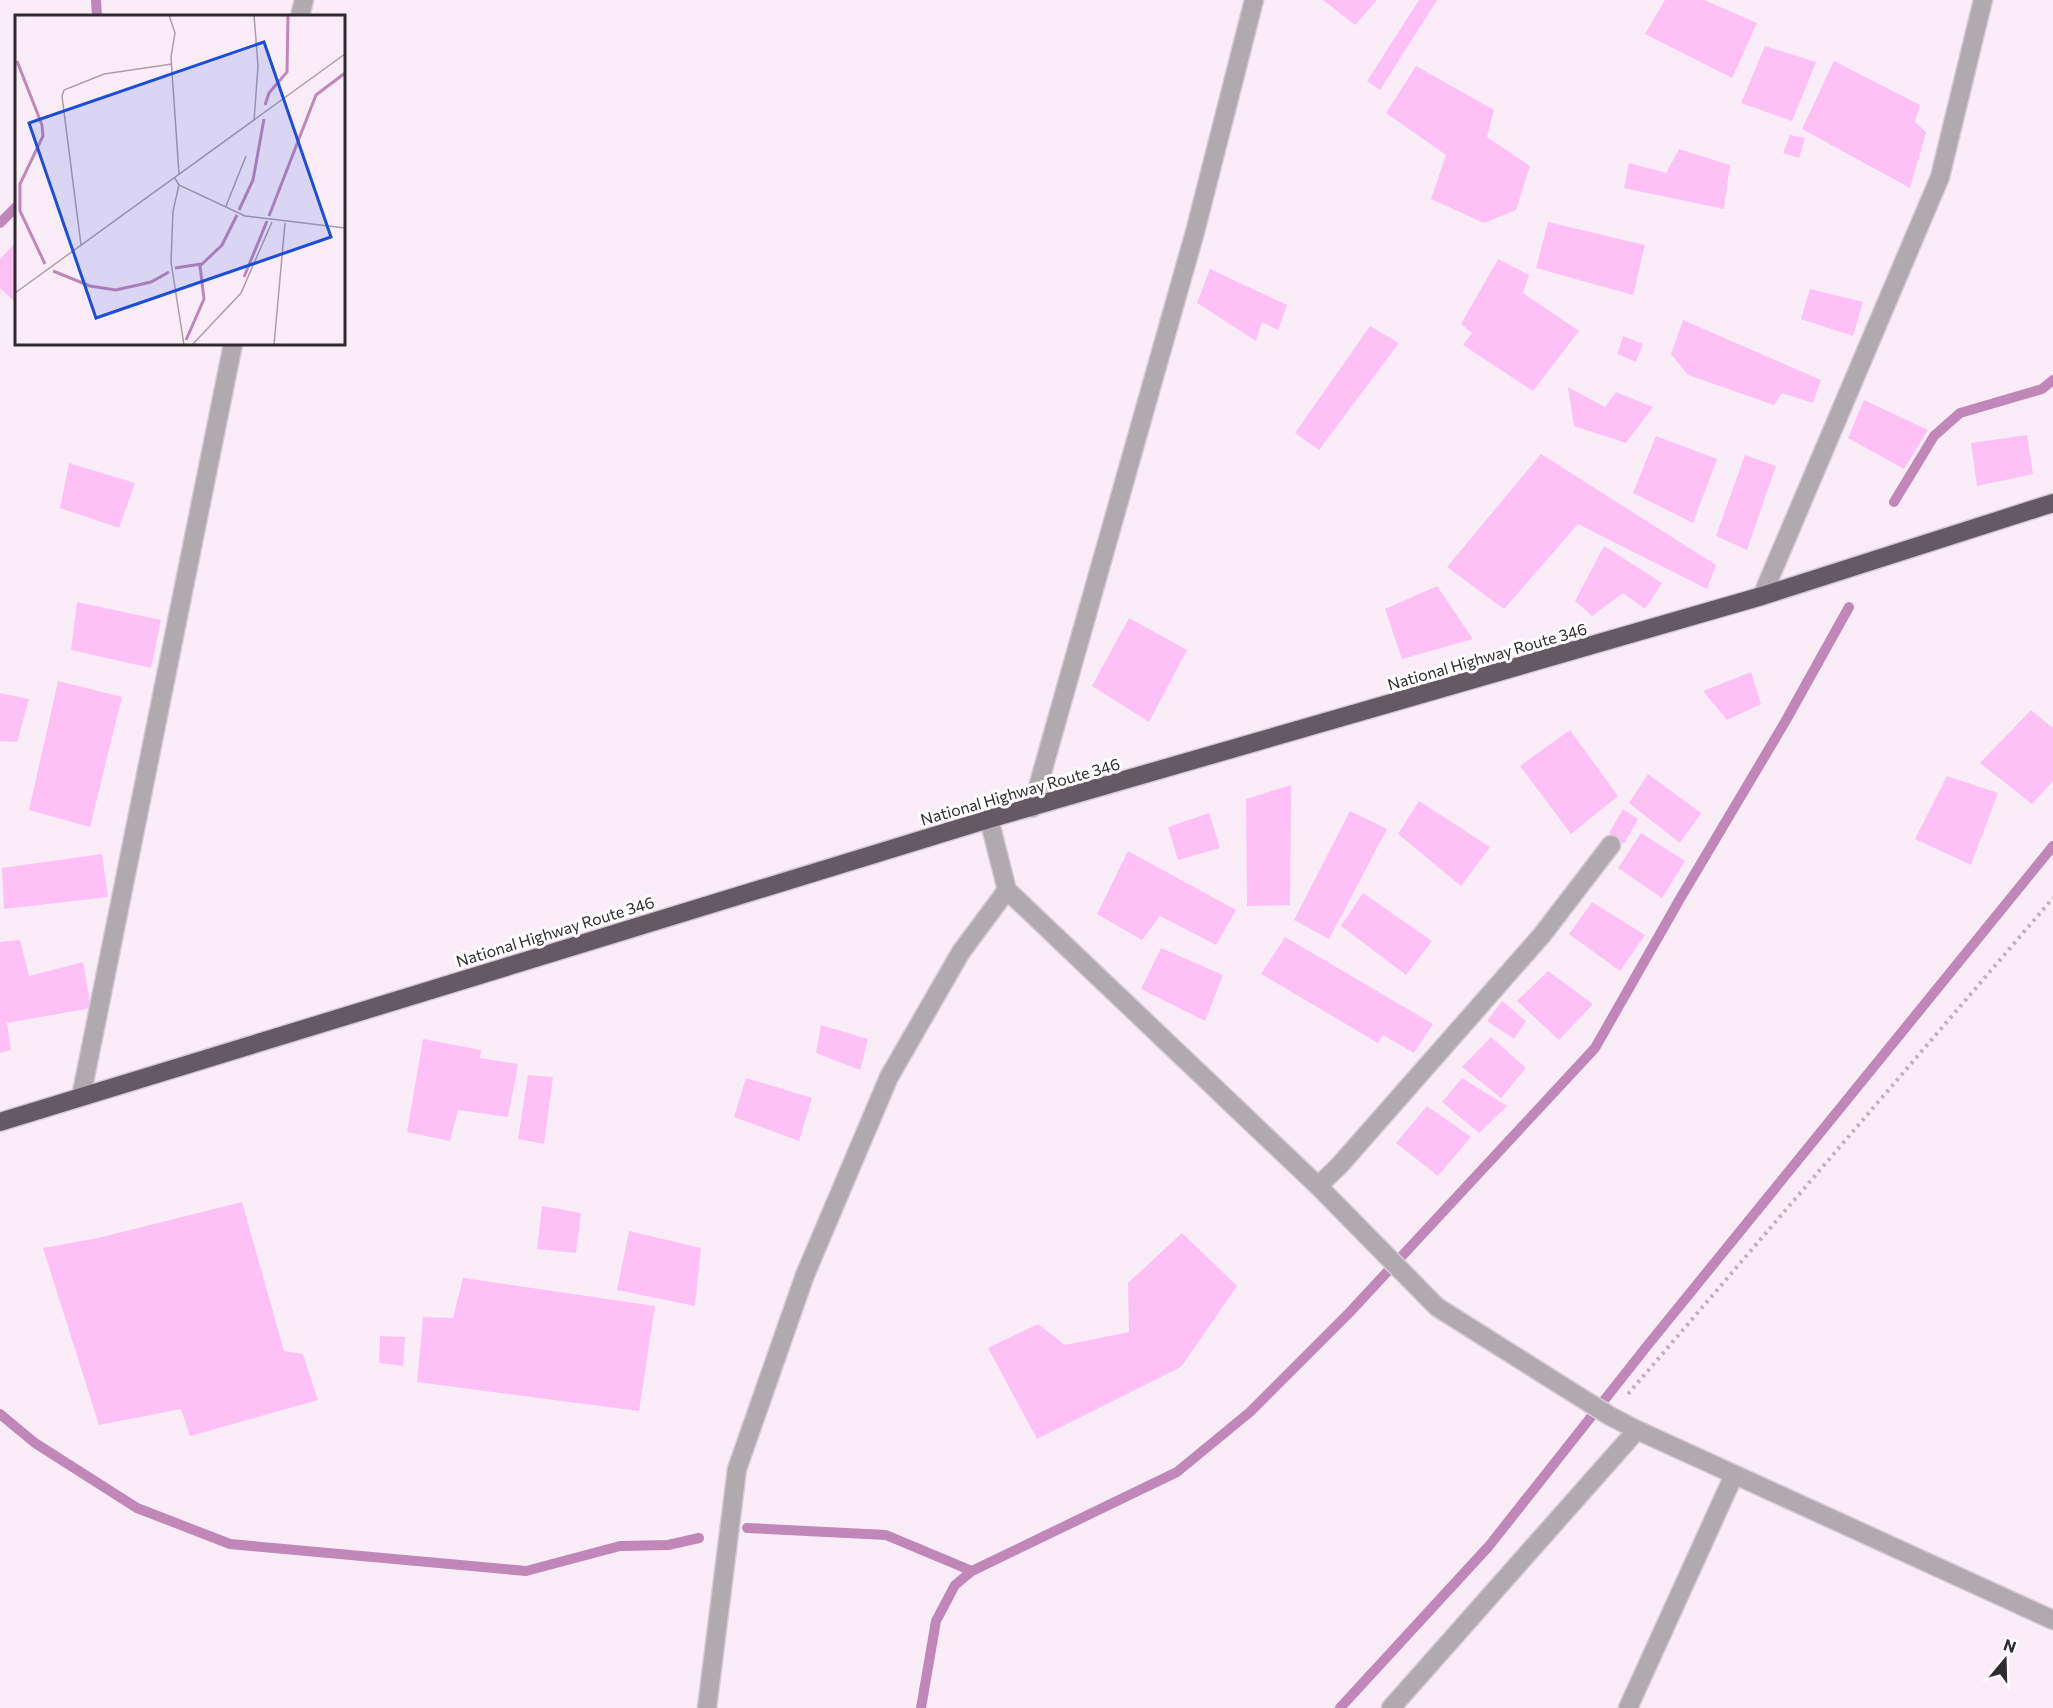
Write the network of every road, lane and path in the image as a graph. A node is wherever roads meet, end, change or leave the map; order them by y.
1 (303, 0) edge
2 (1254, 0) edge
3 (1983, 0) edge
4 (300, 15) edge
5 (233, 345) edge
6 (2053, 503) edge
7 (1762, 596) junction
8 (1032, 808) junction
9 (989, 819) junction
10 (1611, 845) dead end
11 (1007, 890) junction
12 (2053, 898) edge
13 (81, 1097) junction
14 (0, 1122) edge
15 (1317, 1186) junction
16 (1610, 1416) junction
17 (1637, 1430) junction
18 (1734, 1475) junction
19 (2053, 1620) edge
20 (707, 1708) edge
21 (1391, 1708) edge
22 (1628, 1708) edge

1 - 4 street
2 - 8 street
3 - 7 street
5 - 13 street
6 - 7 highway, National Highway Route 346
7 - 8 highway, National Highway Route 346
8 - 9 highway, National Highway Route 346
9 - 11 street
9 - 13 highway, National Highway Route 346
10 - 15 street
11 - 15 street
11 - 20 street
12 - 16 path
13 - 14 highway, National Highway Route 346
15 - 16 street
16 - 17 street
17 - 18 street
17 - 21 street
18 - 19 street
18 - 22 street

